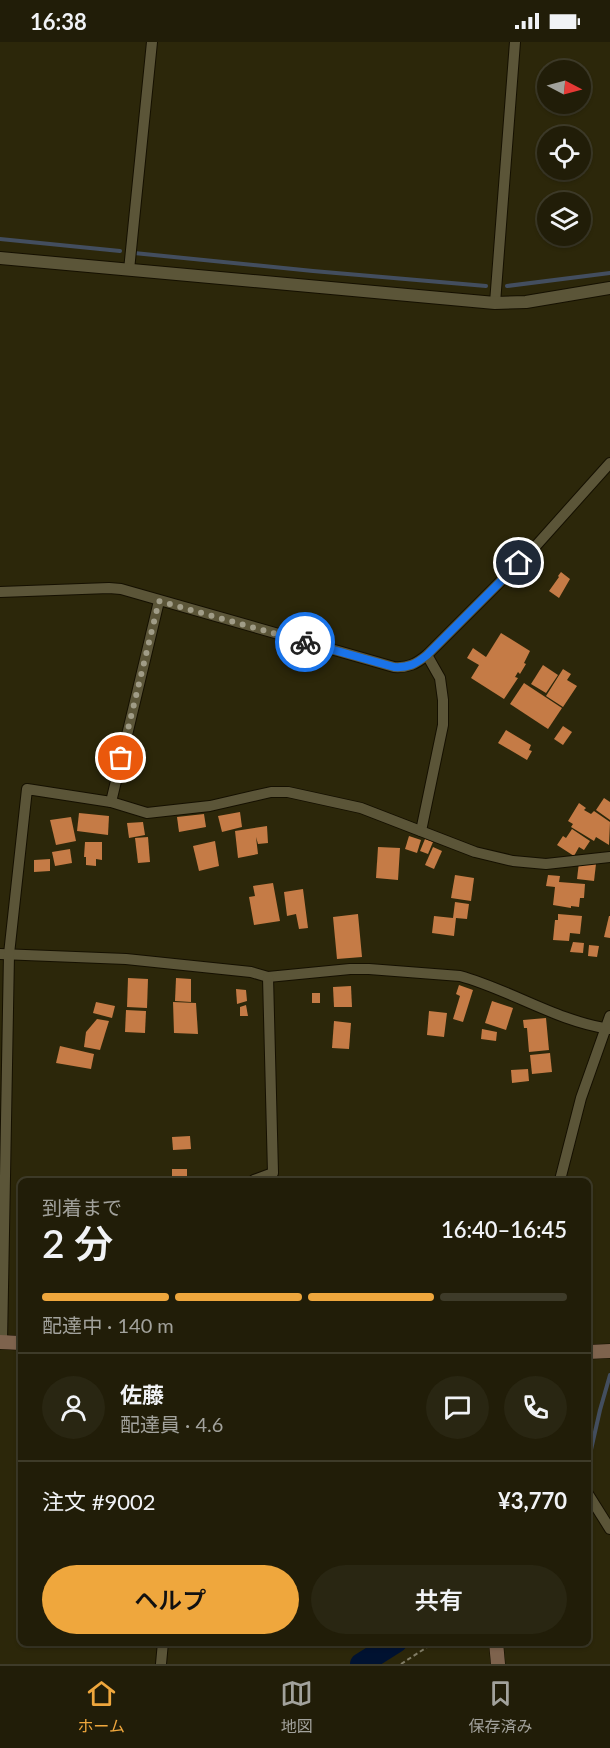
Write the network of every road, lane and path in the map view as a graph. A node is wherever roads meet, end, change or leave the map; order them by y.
1 (152, 42) edge
2 (516, 42) edge
3 (0, 258) edge
4 (129, 270) junction
5 (610, 288) edge
6 (495, 303) junction
7 (610, 463) edge
8 (0, 592) edge
9 (159, 601) junction
10 (427, 655) junction
11 (111, 802) junction
12 (421, 831) junction
13 (610, 857) edge
14 (5, 954) edge
15 (268, 977) junction
16 (610, 1016) edge
17 (608, 1029) edge
18 (259, 1178) edge
19 (561, 1178) edge
20 (1, 1343) edge
21 (18, 1343) edge
22 (610, 1351) edge
23 (591, 1352) edge
24 (591, 1499) edge
25 (610, 1529) edge
26 (163, 1646) edge
27 (429, 1646) edge
28 (496, 1646) edge
29 (161, 1664) edge
30 (401, 1664) edge
31 (498, 1664) edge

1 - 4 street
2 - 6 street
3 - 4 street
4 - 6 street
5 - 6 street
7 - 10 street
8 - 9 street
9 - 10 street
9 - 11 street
10 - 12 street
11 - 12 street
11 - 14 street
12 - 13 street
14 - 15 street
14 - 20 street
15 - 17 street
15 - 18 street
16 - 17 street
17 - 19 street
20 - 21 main road
22 - 23 main road
24 - 25 street
26 - 29 street
27 - 30 path
28 - 31 main road

